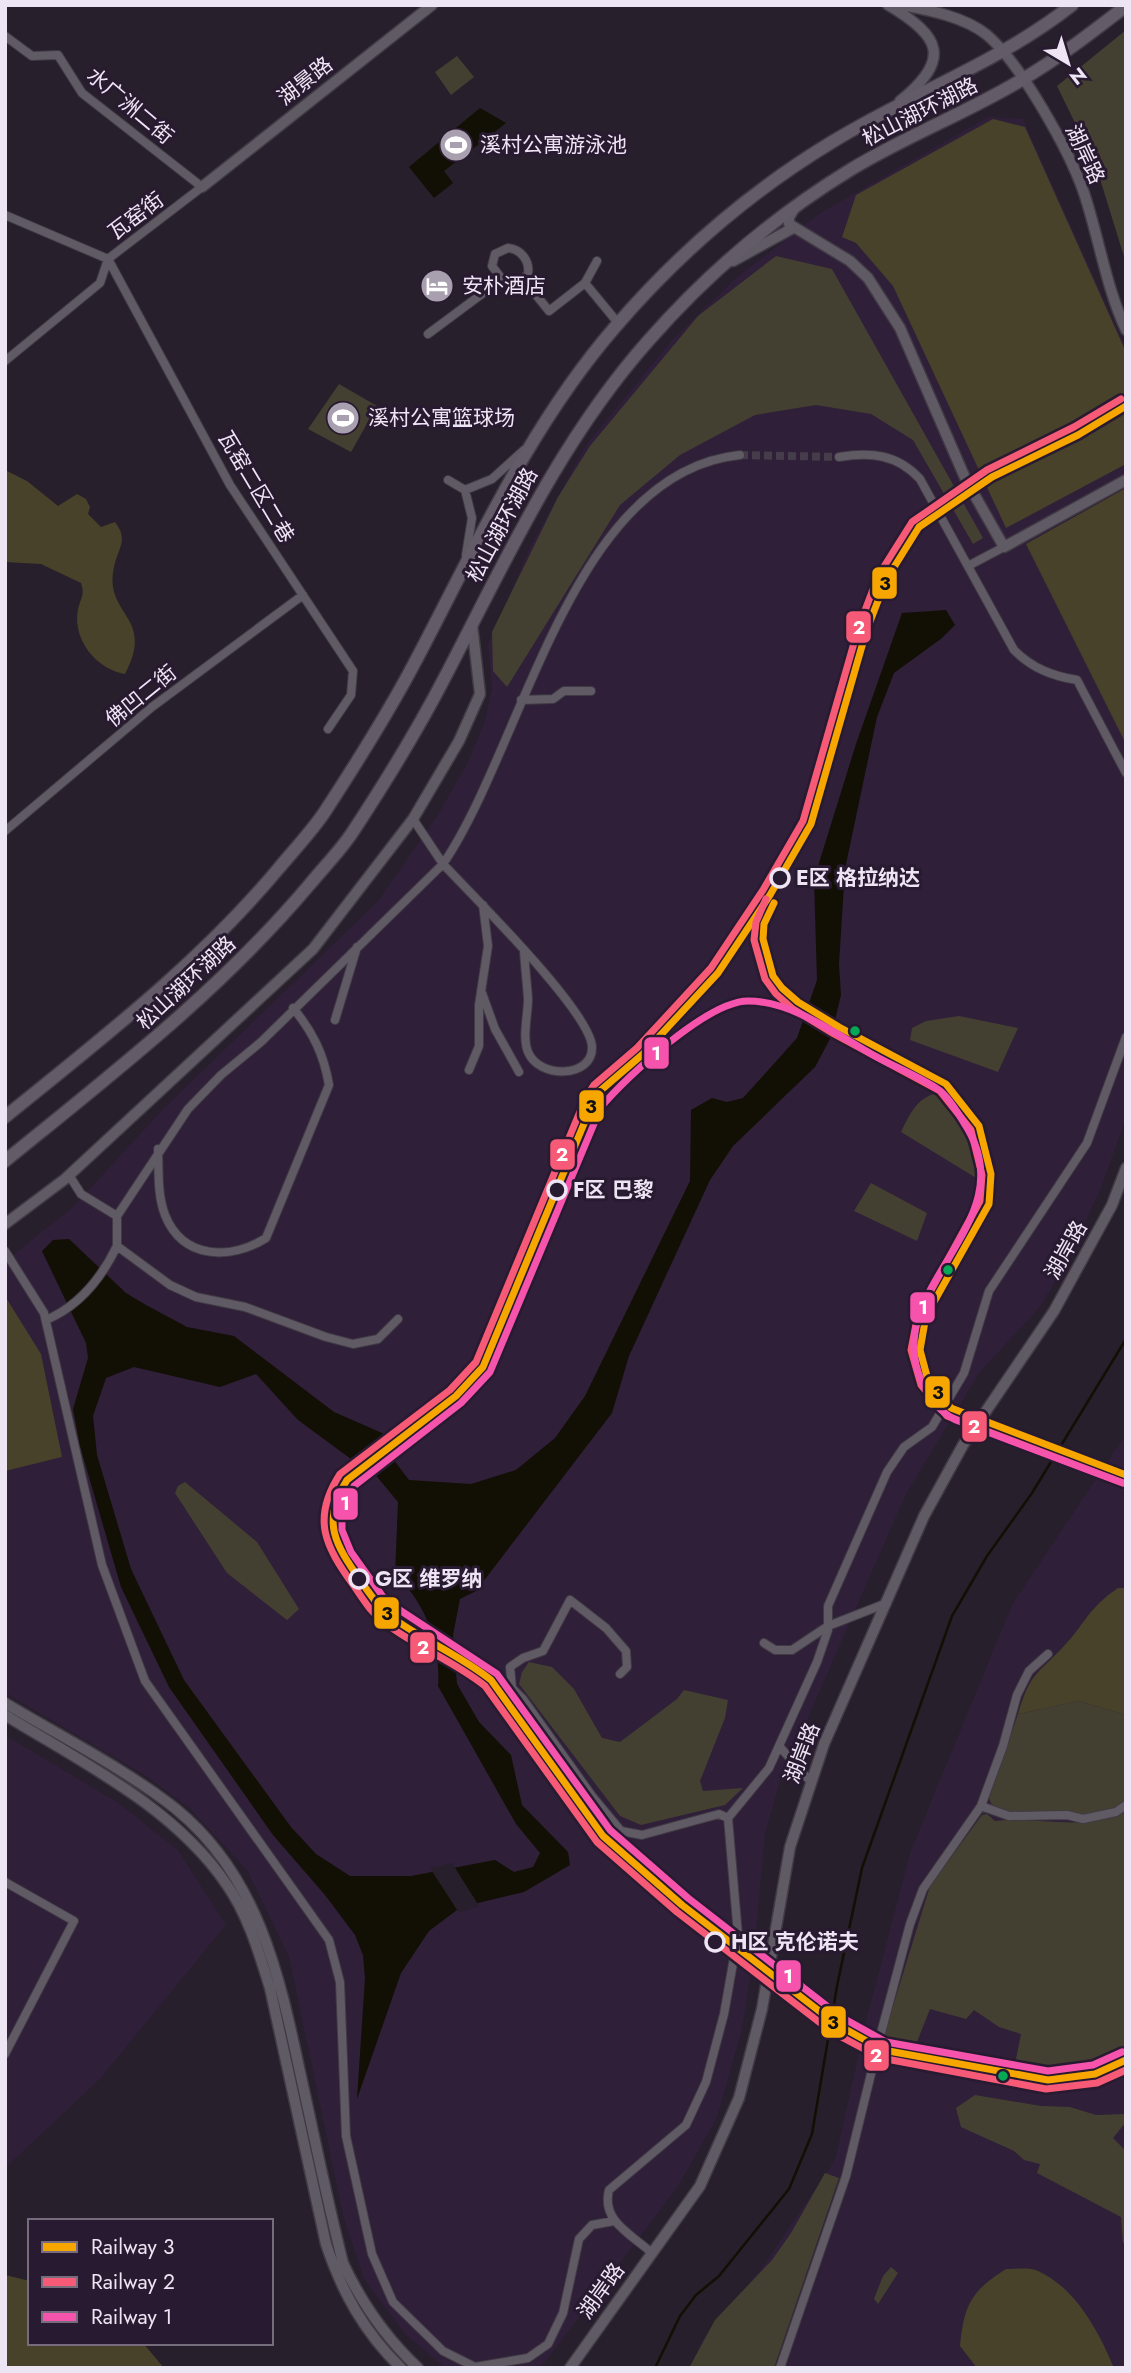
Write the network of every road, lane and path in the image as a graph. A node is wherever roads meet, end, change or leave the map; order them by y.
1 (432, 5) edge
2 (888, 5) edge
3 (902, 5) edge
4 (1072, 5) edge
5 (1126, 6) edge
6 (5, 36) edge
7 (1002, 51) junction
8 (1022, 80) junction
9 (888, 110) junction
10 (202, 187) junction
11 (795, 208) junction
12 (5, 215) edge
13 (798, 230) junction
14 (108, 259) junction
15 (597, 261) dead end
16 (716, 271) junction
17 (502, 279) junction
18 (524, 280) junction
19 (585, 283) junction
20 (618, 323) junction
21 (1126, 330) edge
22 (428, 334) dead end
23 (5, 361) edge
24 (528, 445) junction
25 (740, 455) tunnel mouth
26 (839, 457) tunnel mouth
27 (448, 480) dead end
28 (1126, 481) edge
29 (465, 490) junction
30 (1004, 547) junction
31 (968, 566) junction
32 (462, 569) junction
33 (303, 595) junction
34 (472, 624) junction
35 (591, 691) dead end
36 (521, 700) junction
37 (328, 729) dead end
38 (1126, 773) edge
39 (414, 819) junction
40 (5, 831) edge
41 (443, 864) junction
42 (483, 905) junction
43 (358, 944) junction
44 (524, 951) junction
45 (481, 990) junction
46 (293, 1008) junction
47 (335, 1020) dead end
48 (1126, 1037) edge
49 (469, 1070) dead end
50 (519, 1072) dead end
51 (5, 1117) edge
52 (158, 1149) junction
53 (5, 1161) edge
54 (1126, 1168) edge
55 (69, 1175) junction
56 (117, 1216) junction
57 (5, 1224) edge
58 (117, 1246) junction
59 (5, 1251) edge
60 (398, 1319) dead end
61 (47, 1320) junction
62 (887, 1603) junction
63 (828, 1626) junction
64 (764, 1643) dead end
65 (1048, 1654) dead end
66 (620, 1674) dead end
67 (5, 1703) edge
68 (5, 1714) edge
69 (779, 1746) junction
70 (811, 1782) junction
71 (1126, 1805) edge
72 (981, 1806) junction
73 (728, 1818) junction
74 (5, 1882) edge
75 (5, 2054) edge
76 (614, 2221) junction
77 (652, 2253) junction
78 (401, 2368) edge
79 (418, 2368) edge
80 (570, 2368) edge
81 (780, 2368) edge

1 - 10 street, 湖景路
2 - 9 street
3 - 7 street
4 - 7 main road, 松山湖环湖路
5 - 8 main road, 松山湖环湖路
6 - 10 street, 水广洲二街
7 - 8 street, 湖岸路
7 - 9 main road, 松山湖环湖路
8 - 11 main road, 松山湖环湖路
8 - 21 street, 湖岸路
9 - 20 main road, 松山湖环湖路
10 - 14 street, 瓦窑街
11 - 13 street
11 - 16 main road, 松山湖环湖路
12 - 14 street
13 - 16 street
13 - 30 street
14 - 23 street, 瓦窑街
14 - 33 street, 瓦窑二区二巷
15 - 19 street
16 - 34 main road, 松山湖环湖路
17 - 18 street
17 - 18 street
17 - 22 street
18 - 19 street
19 - 20 street
20 - 24 main road, 松山湖环湖路
24 - 29 street
24 - 32 main road, 松山湖环湖路
25 - 36 street
26 - 31 street
27 - 29 street
28 - 30 street
29 - 32 street
30 - 31 street
31 - 38 street
32 - 51 main road, 松山湖环湖路
33 - 37 street, 瓦窑二区二巷
33 - 40 street, 佛凹二街
34 - 39 street
34 - 53 main road, 松山湖环湖路
35 - 36 street
36 - 41 street
39 - 41 street
39 - 55 street
41 - 42 street
41 - 43 street
42 - 44 street
42 - 45 street
43 - 46 street
43 - 47 street
44 - 44 street
45 - 49 street
45 - 50 street
46 - 52 street
46 - 52 street
48 - 63 street
52 - 56 street
54 - 62 street, 湖岸路
55 - 56 street
55 - 57 street
56 - 58 street
58 - 60 street
58 - 61 street
59 - 61 street
61 - 76 street
62 - 63 street
62 - 70 street, 湖岸路
63 - 64 street
63 - 69 street
65 - 72 street
66 - 73 street
67 - 79 street
68 - 78 street
69 - 70 street
69 - 73 street
70 - 77 street, 湖岸路
71 - 72 street
72 - 81 street
73 - 76 street
74 - 75 street
76 - 77 street
77 - 80 street, 湖岸路

